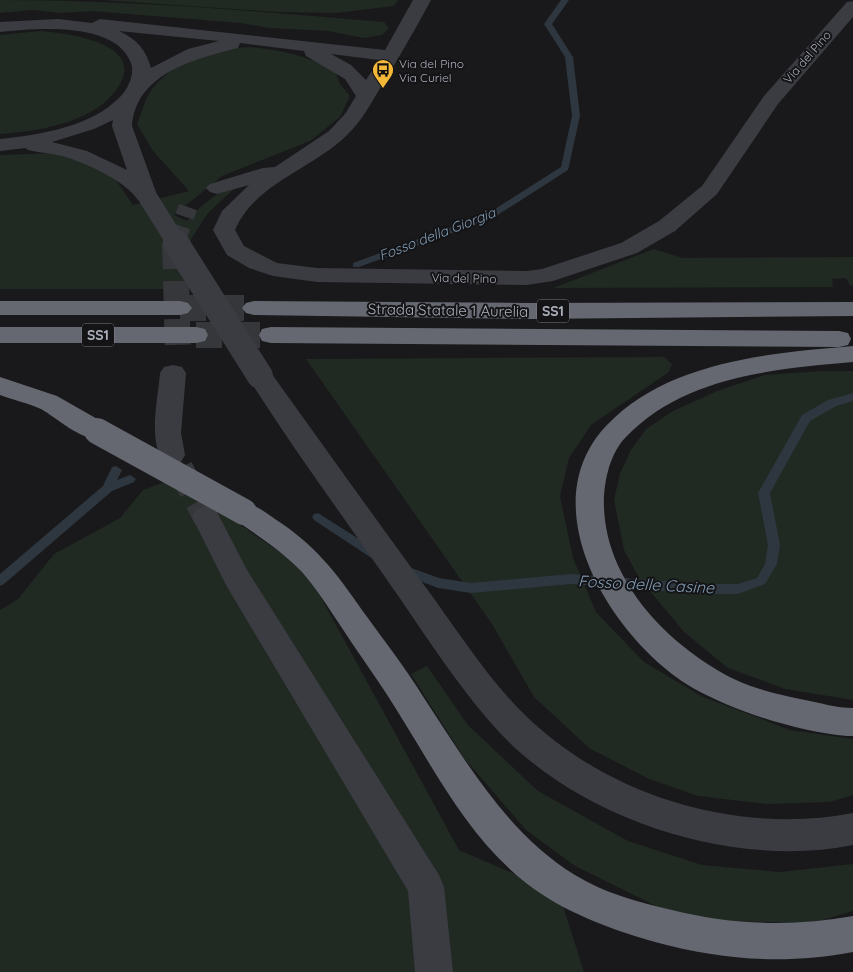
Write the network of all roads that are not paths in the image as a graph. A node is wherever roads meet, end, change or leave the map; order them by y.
1 (422, 0) edge
2 (853, 6) edge
3 (74, 24) junction
4 (0, 27) edge
5 (278, 42) junction
6 (392, 56) junction
7 (135, 89) junction
8 (366, 96) junction
9 (7, 144) edge
10 (293, 165) junction
11 (217, 188) dead end
12 (145, 193) junction
13 (0, 301) edge
14 (0, 308) edge
15 (40, 308) junction
16 (180, 308) tunnel mouth
17 (254, 308) tunnel mouth
18 (853, 310) edge
19 (0, 334) edge
20 (196, 335) tunnel mouth
21 (271, 335) tunnel mouth
22 (853, 339) edge
23 (853, 354) edge
24 (173, 373) tunnel mouth
25 (0, 386) edge
26 (172, 455) tunnel mouth
27 (206, 517) tunnel mouth
28 (853, 722) edge
29 (853, 829) edge
30 (853, 934) edge
31 (434, 972) edge

1 - 6 street, Via del Pino
2 - 10 street, Via del Pino
3 - 4 street
3 - 5 street
3 - 7 street
5 - 6 street
5 - 7 street
5 - 8 street
6 - 8 street, Via del Pino
7 - 9 street
7 - 12 street
8 - 10 street, Via del Pino
9 - 12 street
10 - 11 street
12 - 29 street, bridge
13 - 15 highway
14 - 15 highway, SS1
15 - 16 highway, SS1
17 - 18 highway, Strada Statale 1 Aurelia / SS1
19 - 20 highway, SS1
21 - 22 highway, Strada Statale 1 Aurelia / SS1
23 - 28 highway
24 - 26 street
25 - 30 highway, bridge
27 - 31 street

